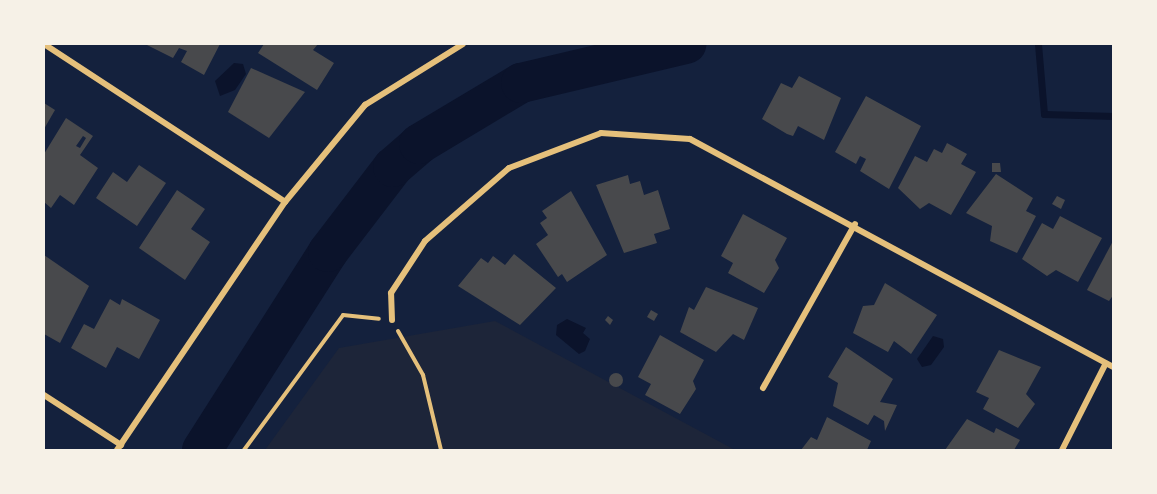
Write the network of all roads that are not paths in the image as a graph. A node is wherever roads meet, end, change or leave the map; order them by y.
1 (44, 44) edge
2 (463, 44) edge
3 (285, 202) junction
4 (855, 224) junction
5 (392, 320) road end
6 (1106, 363) junction
7 (1113, 367) edge
8 (763, 388) dead end
9 (44, 395) edge
10 (119, 447) edge
11 (1062, 450) edge

1 - 3 street
2 - 3 street
3 - 10 street
4 - 5 street
4 - 6 street
4 - 8 street
6 - 7 street
6 - 11 street
9 - 10 street

